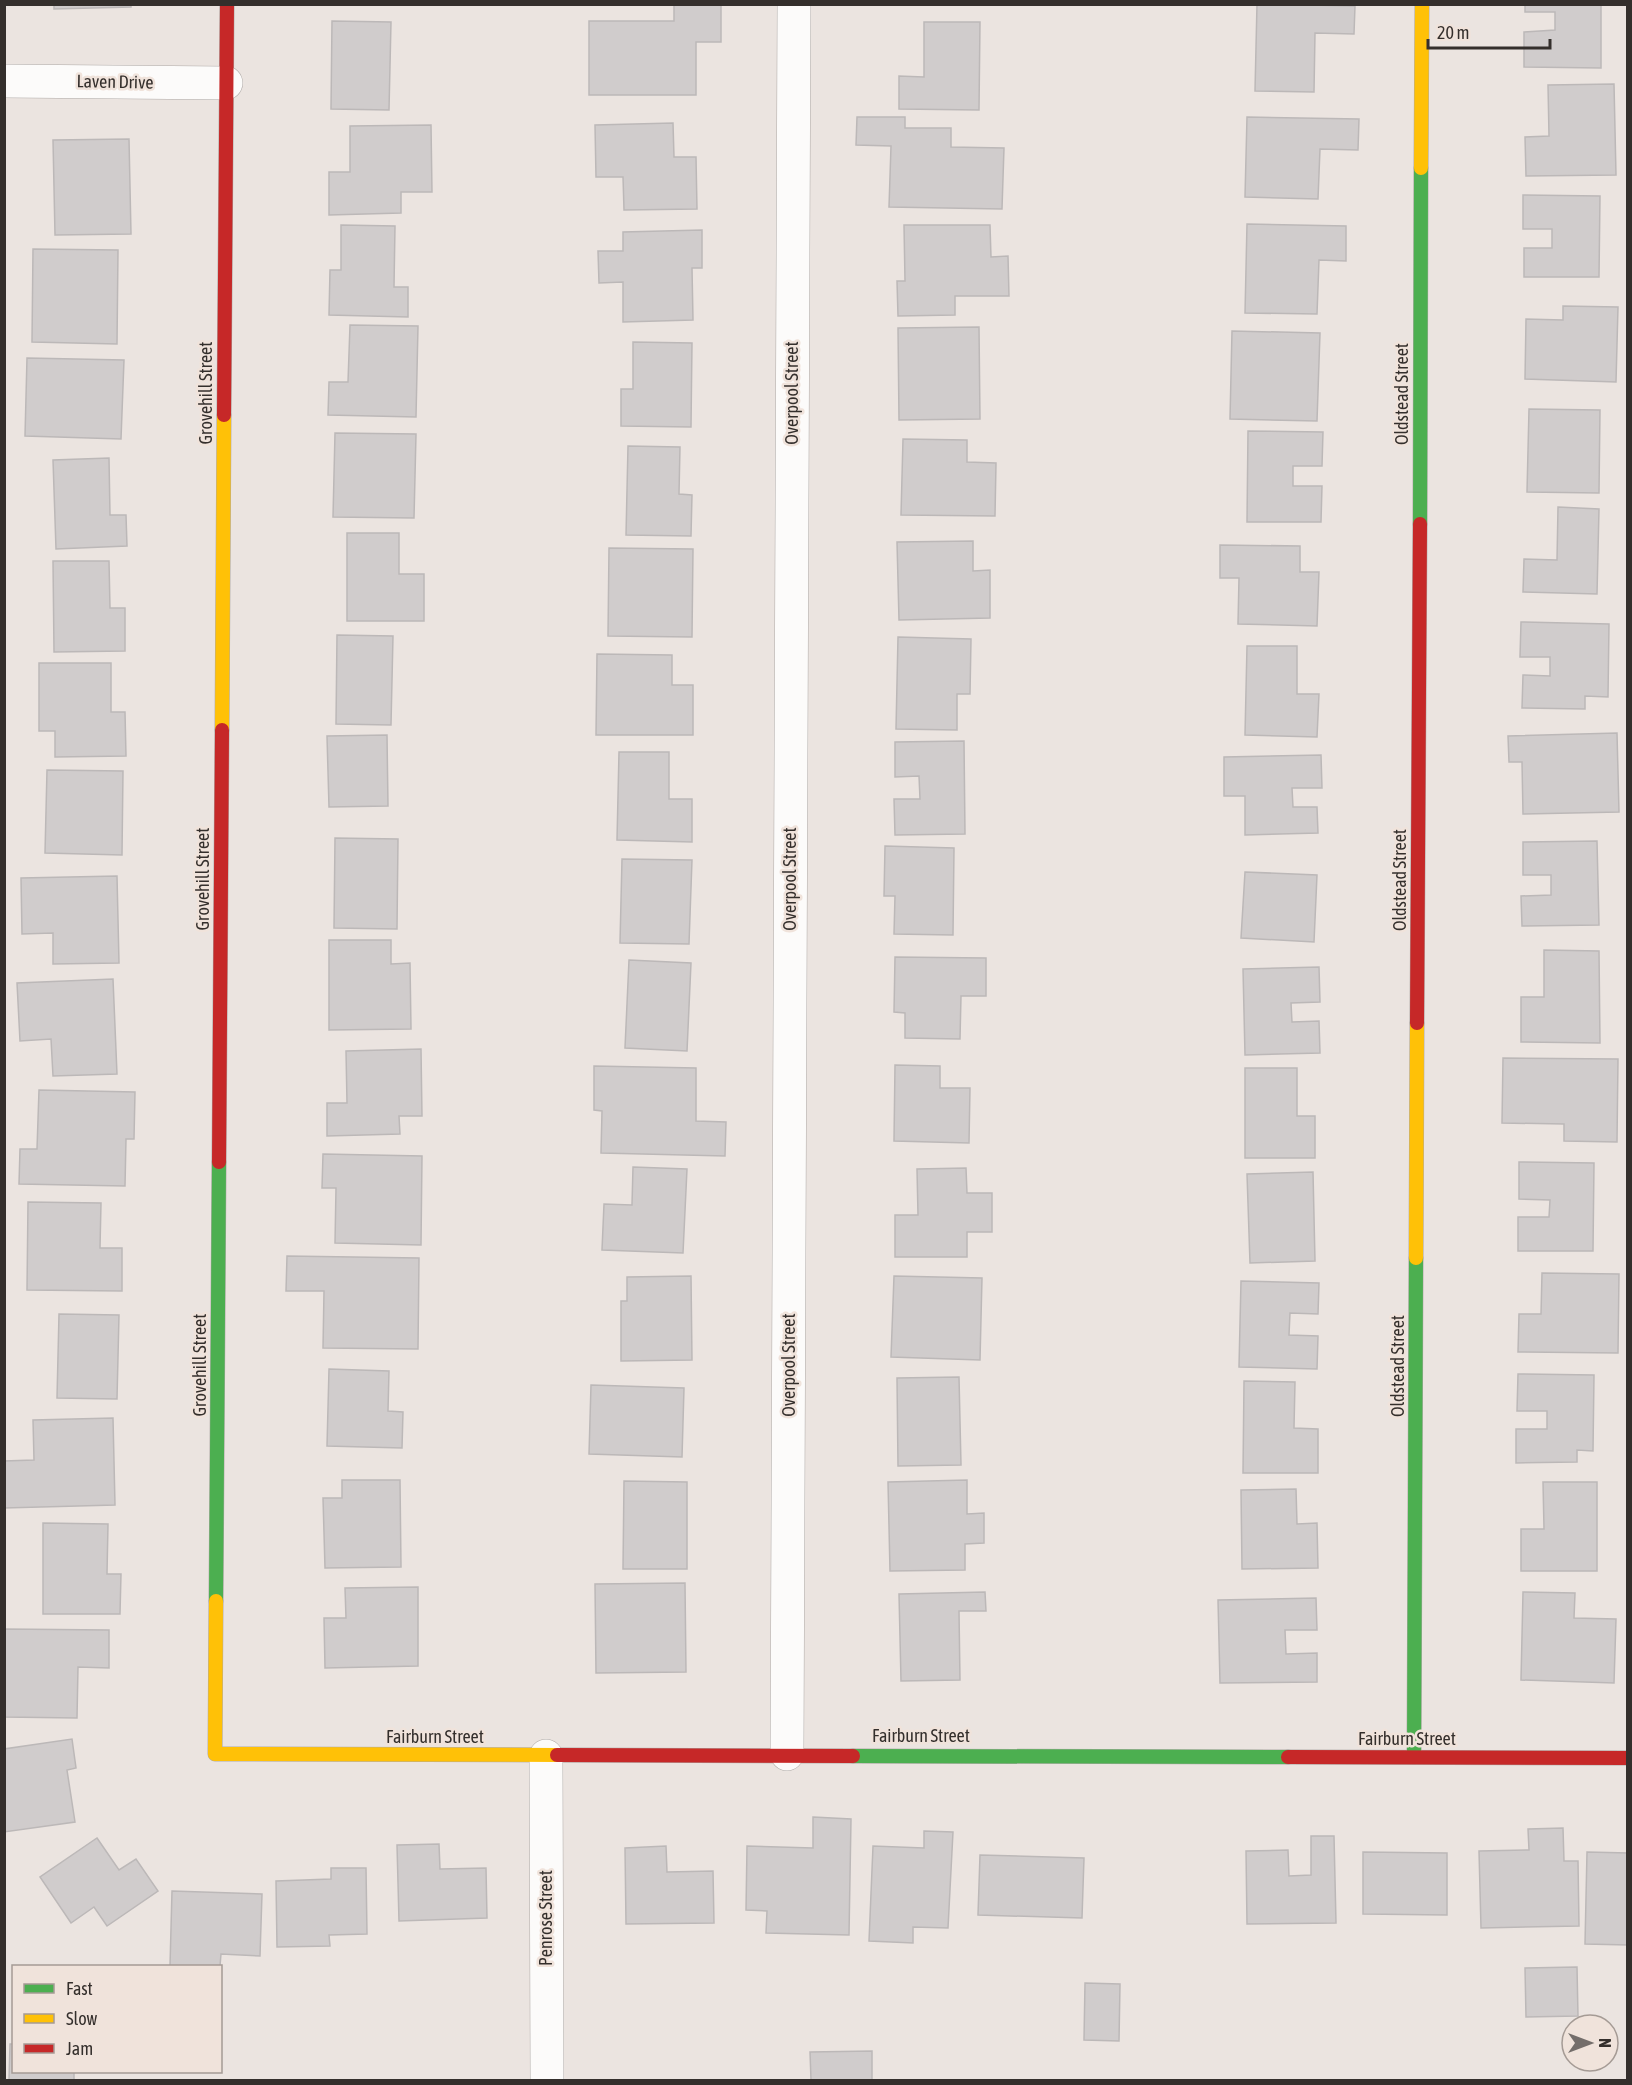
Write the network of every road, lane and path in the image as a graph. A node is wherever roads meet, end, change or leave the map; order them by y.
1 (227, 4) edge
2 (794, 4) edge
3 (1422, 4) edge
4 (4, 81) edge
5 (226, 83) junction
6 (215, 1754) joint
7 (787, 1754) junction
8 (546, 1756) junction
9 (1414, 1757) junction
10 (1628, 1758) edge
11 (547, 2080) edge

1 - 5 street, Grovehill Street
2 - 7 street, Overpool Street
3 - 9 street, Oldstead Street
4 - 5 street, Laven Drive
5 - 6 street, Grovehill Street
6 - 8 street, Fairburn Street
7 - 8 street, Fairburn Street
7 - 9 street, Fairburn Street
8 - 11 street, Penrose Street
9 - 10 street, Fairburn Street

